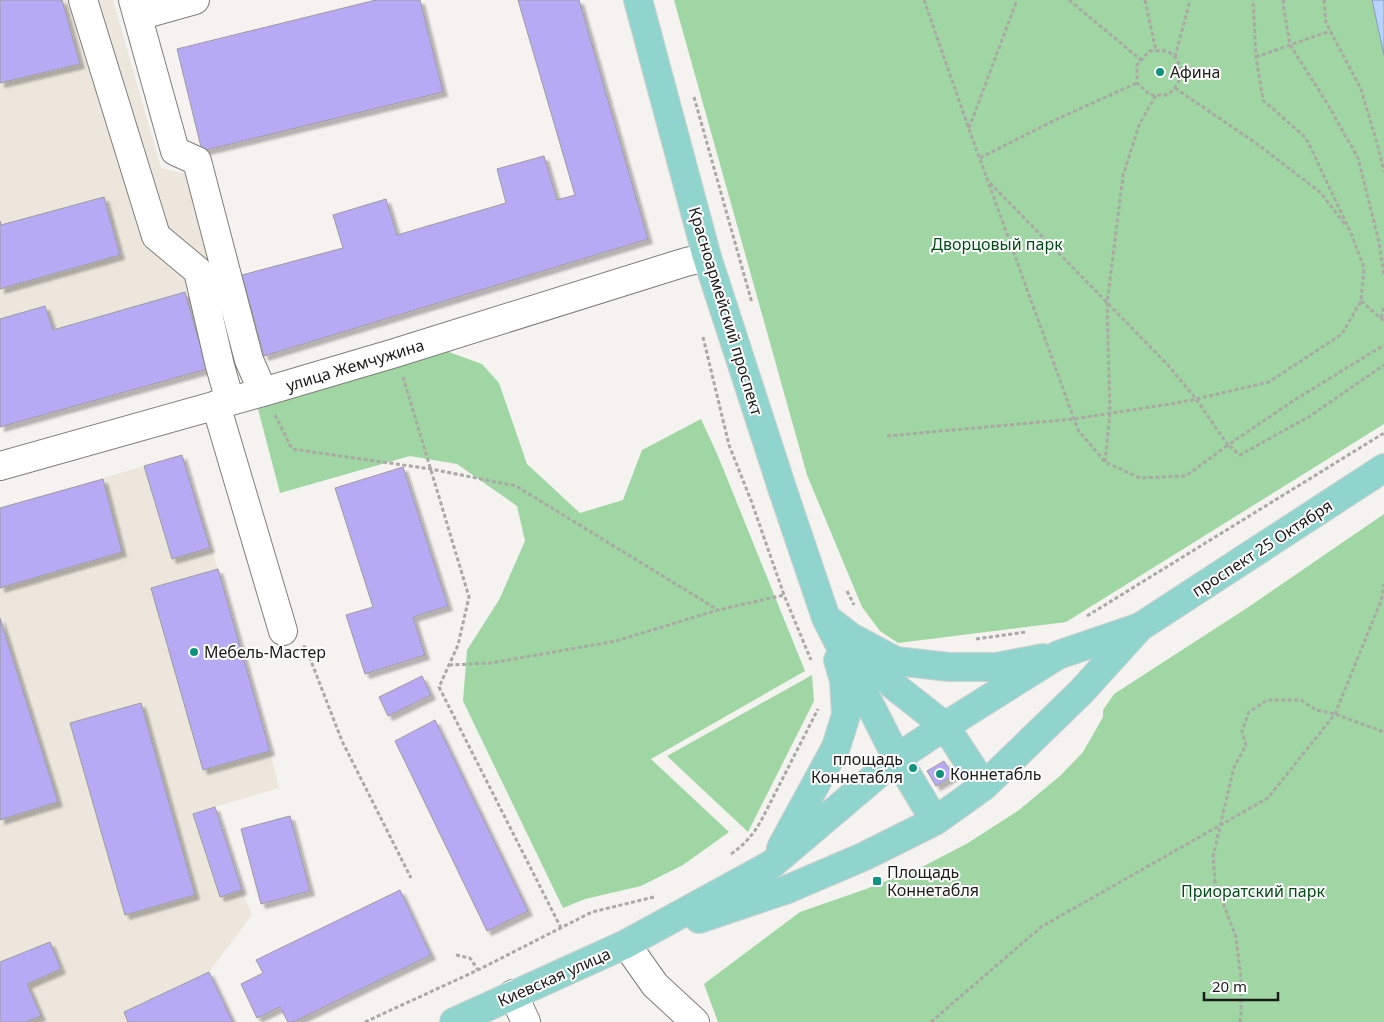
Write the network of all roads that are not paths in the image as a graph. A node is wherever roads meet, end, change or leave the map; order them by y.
1 (83, 0) edge
2 (194, 0) edge
3 (638, 0) edge
4 (136, 8) edge
5 (708, 257) junction
6 (263, 392) junction
7 (223, 403) junction
8 (0, 466) edge
9 (1384, 468) edge
10 (826, 618) junction
11 (1140, 627) junction
12 (283, 631) road end
13 (1058, 656) junction
14 (945, 726) junction
15 (897, 758) junction
16 (984, 786) junction
17 (935, 821) junction
18 (772, 864) junction
19 (626, 944) junction
20 (513, 994) junction
21 (454, 1022) edge
22 (526, 1022) edge
23 (695, 1022) edge

1 - 7 street
2 - 4 street
3 - 5 main road, Красноармейский проспект
4 - 6 street
5 - 6 street, улица Жемчужина
5 - 10 main road, Красноармейский проспект
6 - 7 street, улица Жемчужина
7 - 8 street, улица Жемчужина
7 - 12 street
9 - 11 main road, проспект 25 Октября
10 - 13 main road
10 - 14 main road, Красноармейский проспект
10 - 15 main road, Красноармейский проспект
10 - 18 main road
11 - 13 main road
11 - 16 main road
13 - 14 main road
14 - 15 main road
14 - 16 main road, Красноармейский проспект
15 - 17 main road, Красноармейский проспект
15 - 18 main road
16 - 17 main road
17 - 19 main road
18 - 19 main road
19 - 20 main road, Киевская улица
19 - 23 street
20 - 21 main road, Киевская улица
20 - 22 street

